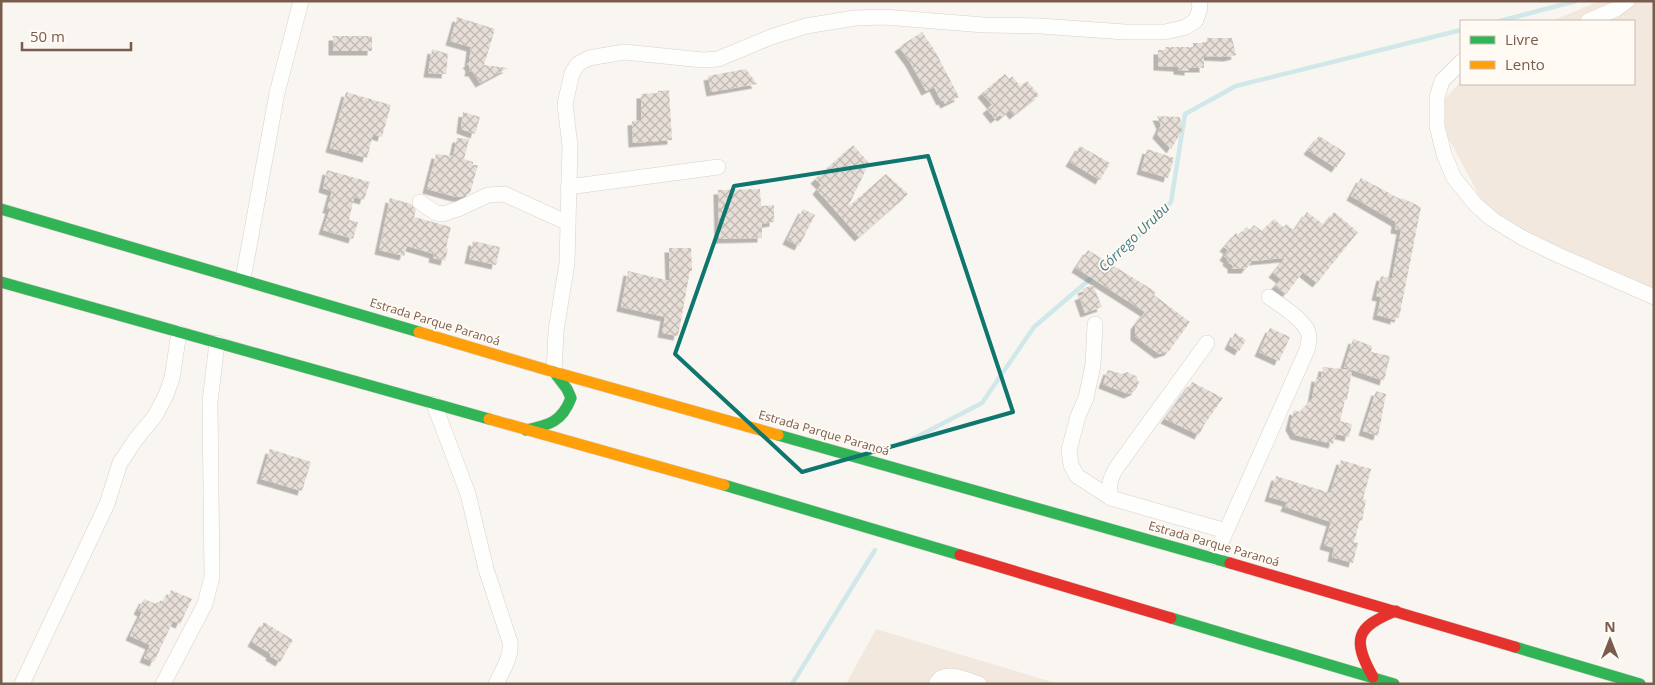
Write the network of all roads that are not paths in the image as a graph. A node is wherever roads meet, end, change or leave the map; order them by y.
1 (301, 1) edge
2 (1199, 1) edge
3 (1627, 1) edge
4 (1590, 20) edge
5 (1460, 63) edge
6 (718, 167) dead end
7 (568, 187) junction
8 (420, 202) dead end
9 (1, 209) edge
10 (568, 223) junction
11 (243, 279) junction
12 (1, 282) edge
13 (1269, 297) dead end
14 (1654, 297) edge
15 (1096, 324) dead end
16 (179, 333) junction
17 (217, 344) junction
18 (1208, 344) dead end
19 (554, 372) junction
20 (434, 404) junction
21 (526, 430) junction
22 (1111, 498) junction
23 (1226, 531) junction
24 (1214, 558) junction
25 (1396, 611) junction
26 (1373, 677) junction
27 (940, 680) edge
28 (22, 684) edge
29 (163, 684) edge
30 (496, 684) edge
31 (979, 684) edge
32 (1394, 684) edge
33 (1640, 684) edge

1 - 11 street
2 - 7 street
3 - 4 street
5 - 14 street
6 - 7 street
7 - 10 street
8 - 10 street
9 - 11 main road, Estrada Parque Paranoá
10 - 19 street
11 - 19 main road, Estrada Parque Paranoá
12 - 16 main road
13 - 23 street
15 - 22 street
16 - 17 main road
16 - 28 street
17 - 20 main road
17 - 29 street
18 - 22 street
19 - 21 main road
19 - 24 main road, Estrada Parque Paranoá
20 - 21 main road
20 - 30 street
21 - 26 main road
22 - 23 street
23 - 24 street
24 - 25 main road, Estrada Parque Paranoá
25 - 26 main road
25 - 33 main road, Estrada Parque Paranoá
26 - 32 main road
27 - 31 street

